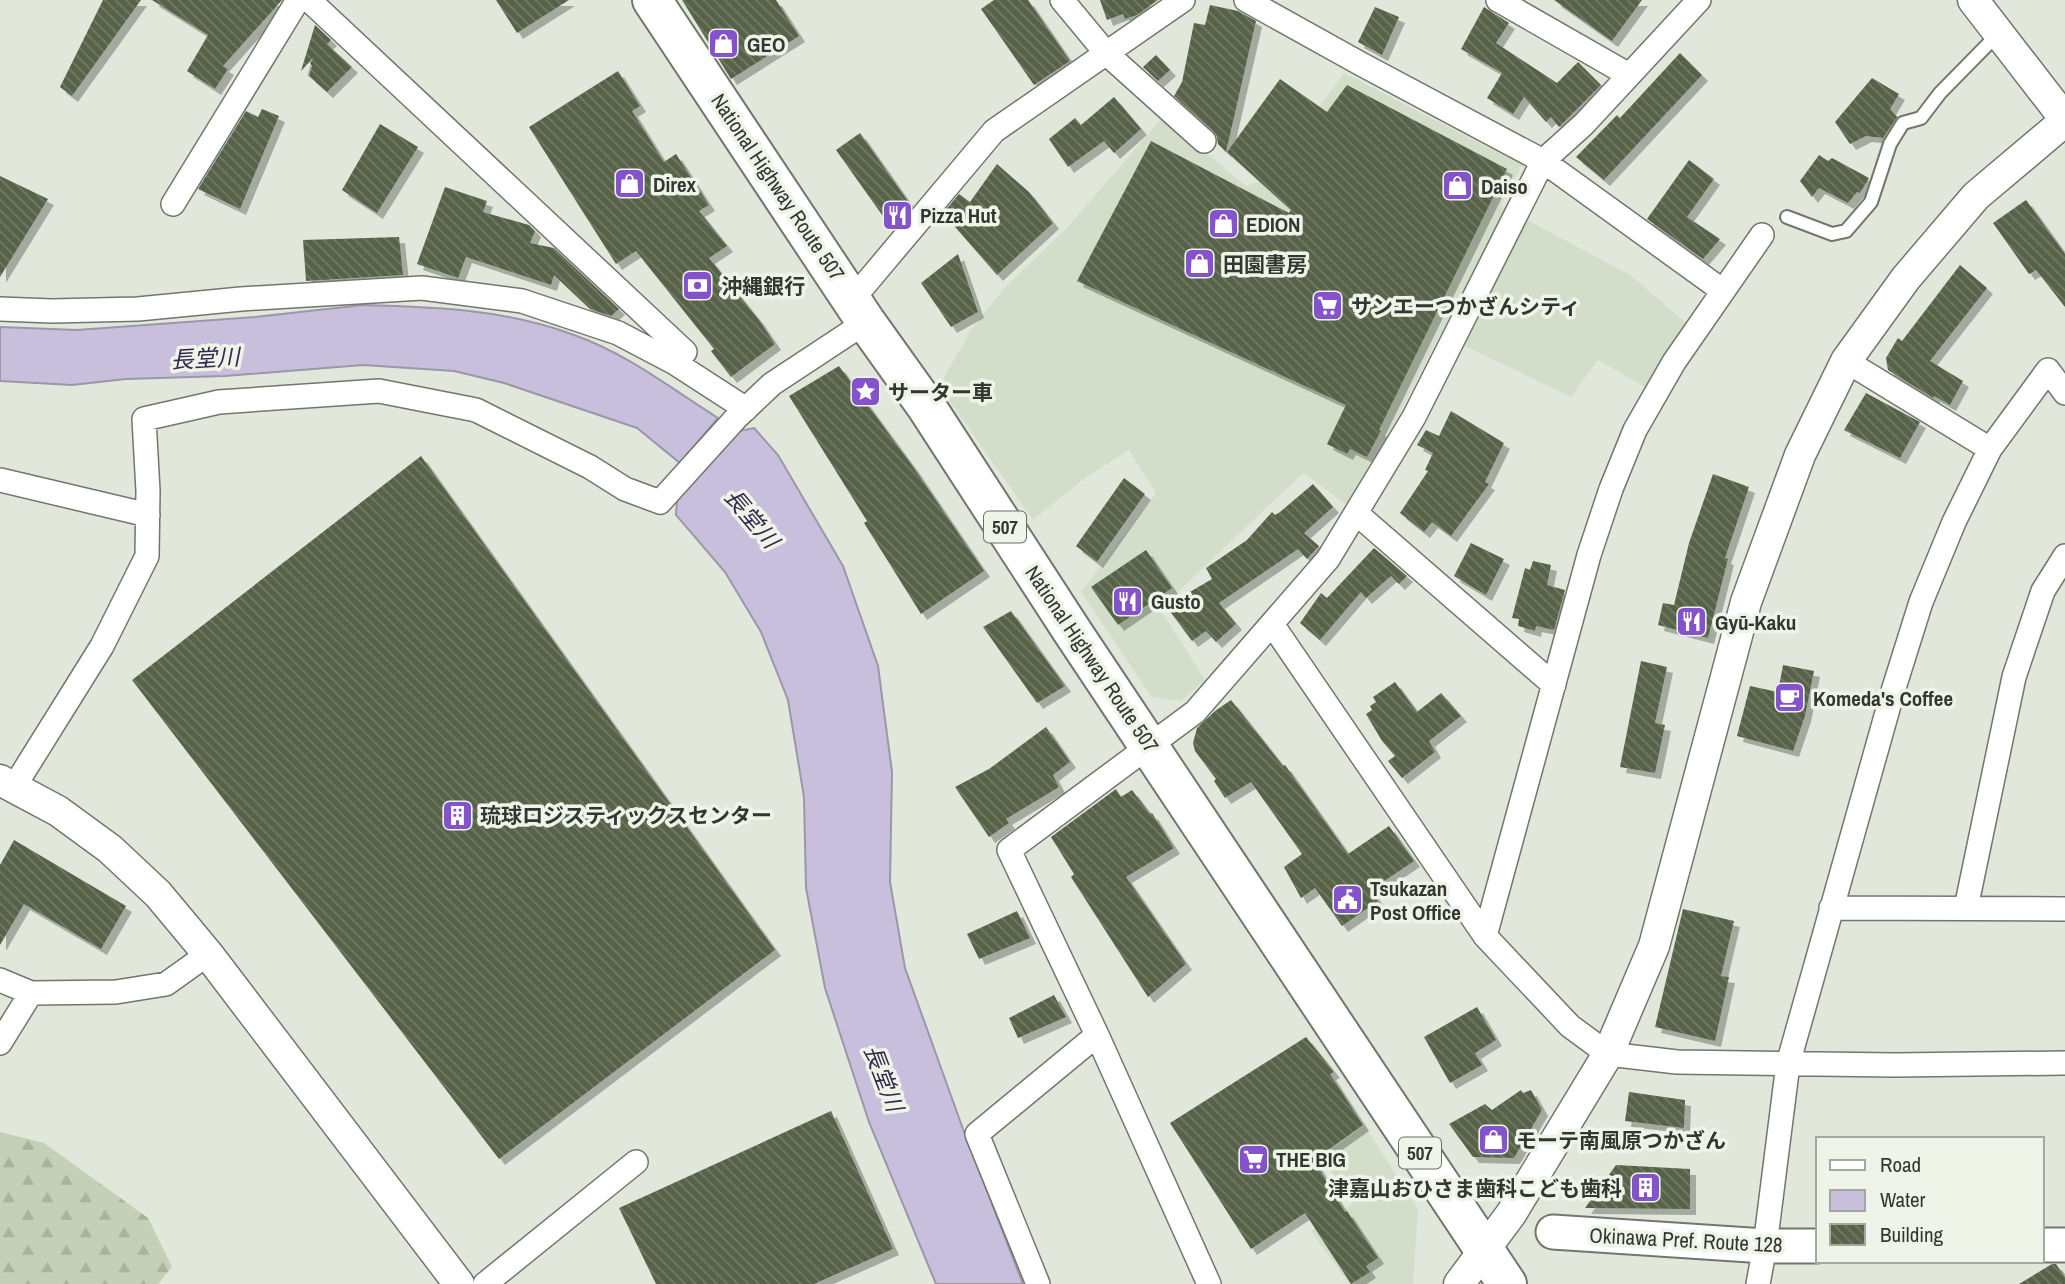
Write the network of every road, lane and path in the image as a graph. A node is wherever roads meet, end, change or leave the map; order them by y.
1 (298, 0) edge
2 (309, 0) edge
3 (652, 0) edge
4 (1062, 0) edge
5 (1183, 0) edge
6 (1246, 0) edge
7 (1498, 0) edge
8 (1699, 0) edge
9 (1973, 0) edge
10 (1998, 34) junction
11 (1106, 53) junction
12 (1629, 75) junction
13 (2065, 120) edge
14 (1204, 141) dead end
15 (1543, 161) junction
16 (173, 204) dead end
17 (1787, 217) dead end
18 (1762, 235) dead end
19 (1723, 291) junction
20 (0, 309) edge
21 (859, 311) junction
22 (685, 352) dead end
23 (1846, 360) junction
24 (2065, 393) edge
25 (741, 413) junction
26 (1990, 449) junction
27 (0, 480) edge
28 (1356, 513) junction
29 (148, 515) junction
30 (2065, 556) edge
31 (1272, 624) junction
32 (1554, 685) junction
33 (1149, 745) junction
34 (7, 784) edge
35 (1831, 908) junction
36 (1966, 908) junction
37 (2065, 909) edge
38 (1485, 936) junction
39 (208, 954) junction
40 (0, 981) edge
41 (31, 993) junction
42 (1097, 1035) junction
43 (0, 1043) edge
44 (1608, 1054) junction
45 (2065, 1063) edge
46 (1788, 1064) junction
47 (636, 1162) dead end
48 (1553, 1232) dead end
49 (2044, 1245) edge
50 (2065, 1245) edge
51 (1765, 1246) junction
52 (1816, 1246) edge
53 (1485, 1251) junction
54 (459, 1284) edge
55 (485, 1284) edge
56 (1038, 1284) edge
57 (1209, 1284) edge
58 (1459, 1284) edge
59 (1507, 1284) edge
60 (1758, 1284) edge

1 - 16 street
2 - 22 street
3 - 21 highway, National Highway Route 507 / 507
4 - 11 street
5 - 11 street
6 - 15 street
7 - 12 street
8 - 12 street
9 - 10 street
10 - 13 street
10 - 17 lane
11 - 14 street
11 - 21 street
12 - 15 street
13 - 23 street
15 - 19 street
15 - 28 street
18 - 19 street
19 - 32 street
20 - 25 street
21 - 25 street
21 - 33 highway, National Highway Route 507 / 507
23 - 26 street
23 - 44 street
24 - 26 street
25 - 29 street
26 - 35 street
27 - 29 street
28 - 31 street
28 - 32 street
29 - 34 street
30 - 36 street
31 - 33 street
31 - 38 street
32 - 38 street
33 - 42 street
33 - 53 highway, National Highway Route 507 / 507
34 - 39 street
35 - 36 street
35 - 46 street
36 - 37 street
38 - 44 street
39 - 41 street
39 - 54 street
40 - 41 street
41 - 43 street
42 - 56 street
42 - 57 street
44 - 46 street
44 - 53 street
45 - 46 street
46 - 51 street
47 - 55 street
48 - 51 main road, Okinawa Pref. Route 128
49 - 50 main road
51 - 52 main road, Okinawa Pref. Route 128
51 - 60 street
53 - 58 street
53 - 59 highway, National Highway Route 507 / 507

